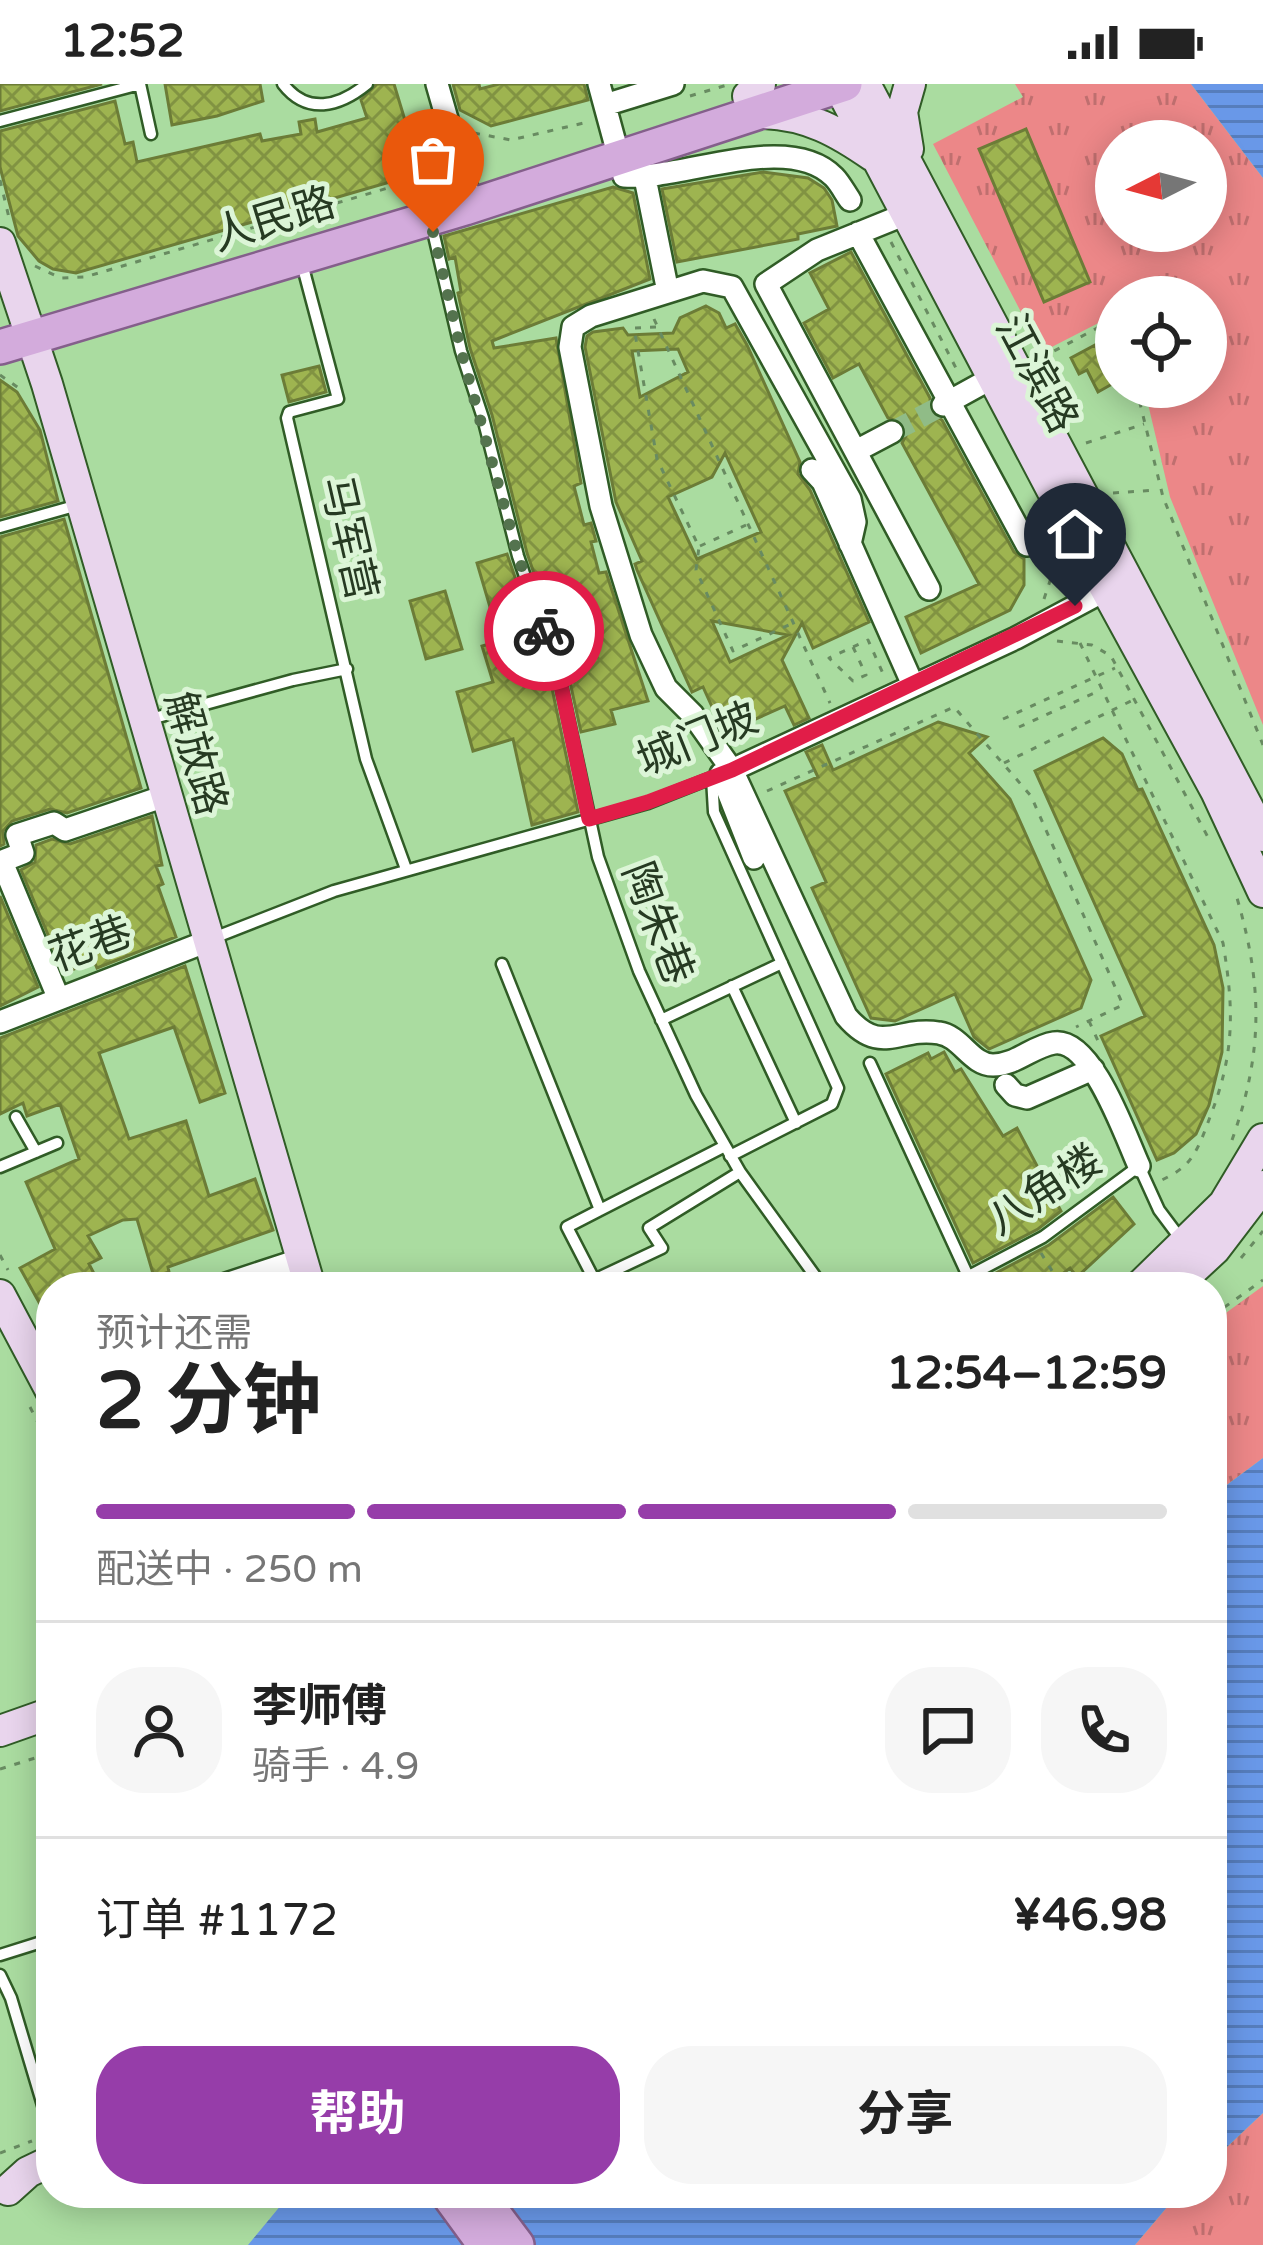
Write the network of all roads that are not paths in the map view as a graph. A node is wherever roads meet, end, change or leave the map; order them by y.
1 (140, 84) edge
2 (283, 84) edge
3 (367, 84) edge
4 (437, 84) edge
5 (785, 84) edge
6 (910, 84) edge
7 (847, 85) edge
8 (676, 91) edge
9 (750, 94) edge
10 (0, 121) edge
11 (615, 130) edge
12 (151, 134) dead end
13 (878, 160) junction
14 (465, 181) junction
15 (917, 184) junction
16 (850, 200) dead end
17 (427, 208) junction
18 (906, 214) junction
19 (858, 233) junction
20 (13, 244) edge
21 (300, 257) junction
22 (668, 292) junction
23 (14, 331) edge
24 (992, 378) junction
25 (946, 403) junction
26 (892, 431) tunnel mouth
27 (856, 451) junction
28 (812, 470) dead end
29 (81, 504) junction
30 (0, 527) edge
31 (850, 544) junction
32 (1027, 545) dead end
33 (1116, 584) junction
34 (928, 589) dead end
35 (347, 669) junction
36 (913, 685) junction
37 (144, 721) junction
38 (721, 774) junction
39 (165, 796) junction
40 (589, 819) junction
41 (1263, 836) edge
42 (754, 858) dead end
43 (1, 862) edge
44 (406, 869) junction
45 (1263, 892) edge
46 (208, 941) junction
47 (782, 963) junction
48 (502, 964) dead end
49 (732, 986) junction
50 (58, 997) junction
51 (661, 1020) junction
52 (0, 1022) edge
53 (870, 1063) dead end
54 (1093, 1070) junction
55 (1006, 1085) dead end
56 (16, 1118) dead end
57 (796, 1123) junction
58 (1263, 1138) edge
59 (58, 1143) dead end
60 (728, 1151) junction
61 (36, 1152) junction
62 (1138, 1166) junction
63 (0, 1167) edge
64 (740, 1172) junction
65 (1263, 1186) edge
66 (600, 1210) junction
67 (1194, 1252) junction
68 (306, 1272) edge
69 (590, 1272) edge
70 (617, 1272) edge
71 (812, 1272) edge
72 (966, 1272) edge
73 (976, 1272) edge
74 (1148, 1272) edge
75 (1183, 1272) edge
76 (0, 1295) edge
77 (36, 1363) edge
78 (36, 1719) edge
79 (0, 1732) edge
80 (36, 1737) edge
81 (0, 1750) edge
82 (36, 1944) edge
83 (0, 1955) edge
84 (0, 1976) edge
85 (36, 2082) edge
86 (36, 2160) edge
87 (36, 2186) edge
88 (3, 2191) edge
89 (458, 2208) edge
90 (489, 2208) edge
91 (484, 2245) edge
92 (517, 2245) edge

1 - 10 lane
1 - 12 lane
2 - 3 lane
4 - 14 street
5 - 9 main road, 人民路
6 - 15 main road
7 - 9 main road, 人民路
7 - 13 main road, 江滨路
7 - 15 main road, 江滨路
8 - 11 street
9 - 11 main road, 人民路
9 - 13 main road
11 - 14 main road, 人民路
11 - 16 street
11 - 22 street
13 - 18 main road, 江滨路
14 - 17 main road, 人民路
15 - 33 main road, 江滨路
17 - 21 main road, 人民路
17 - 23 main road, 人民路
17 - 40 lane, 陶朱巷
18 - 19 street
18 - 24 main road, 江滨路
19 - 25 street
19 - 27 street
20 - 23 main road, 解放路
21 - 23 main road, 人民路
21 - 35 lane, 马军营
22 - 31 street
22 - 38 street
23 - 29 main road, 解放路
24 - 25 street
24 - 33 main road, 江滨路
25 - 32 street
26 - 27 street
27 - 34 street
28 - 31 street
29 - 30 lane
29 - 37 main road, 解放路
31 - 36 street
33 - 36 street, 城门坡
33 - 41 main road, 江滨路
33 - 45 main road, 江滨路
35 - 37 lane
35 - 44 lane, 马军营
36 - 38 street, 城门坡
37 - 39 main road, 解放路
38 - 40 lane, 城门坡
38 - 42 street
38 - 47 lane
38 - 54 street
39 - 43 street
39 - 46 main road, 解放路
40 - 44 lane, 城门坡
40 - 51 lane, 陶朱巷
43 - 50 street
44 - 46 lane, 城门坡
46 - 50 street, 花巷
46 - 68 main road, 解放路
47 - 49 lane
47 - 57 lane
48 - 66 lane
49 - 51 lane
49 - 57 lane
50 - 52 street, 花巷
51 - 60 lane, 陶朱巷
53 - 72 lane
54 - 55 street
54 - 62 street
56 - 61 lane
57 - 60 lane
58 - 67 main road
59 - 61 lane
60 - 64 lane, 陶朱巷
60 - 66 lane
61 - 63 lane
62 - 67 lane, 八角楼
62 - 73 lane, 八角楼
64 - 70 lane
64 - 71 lane, 陶朱巷
65 - 67 main road
66 - 69 lane
67 - 74 main road
67 - 75 main road
76 - 77 main road
78 - 79 main road
80 - 81 main road
82 - 83 lane
84 - 85 lane
86 - 88 main road
87 - 88 main road
89 - 91 main road
90 - 92 main road

